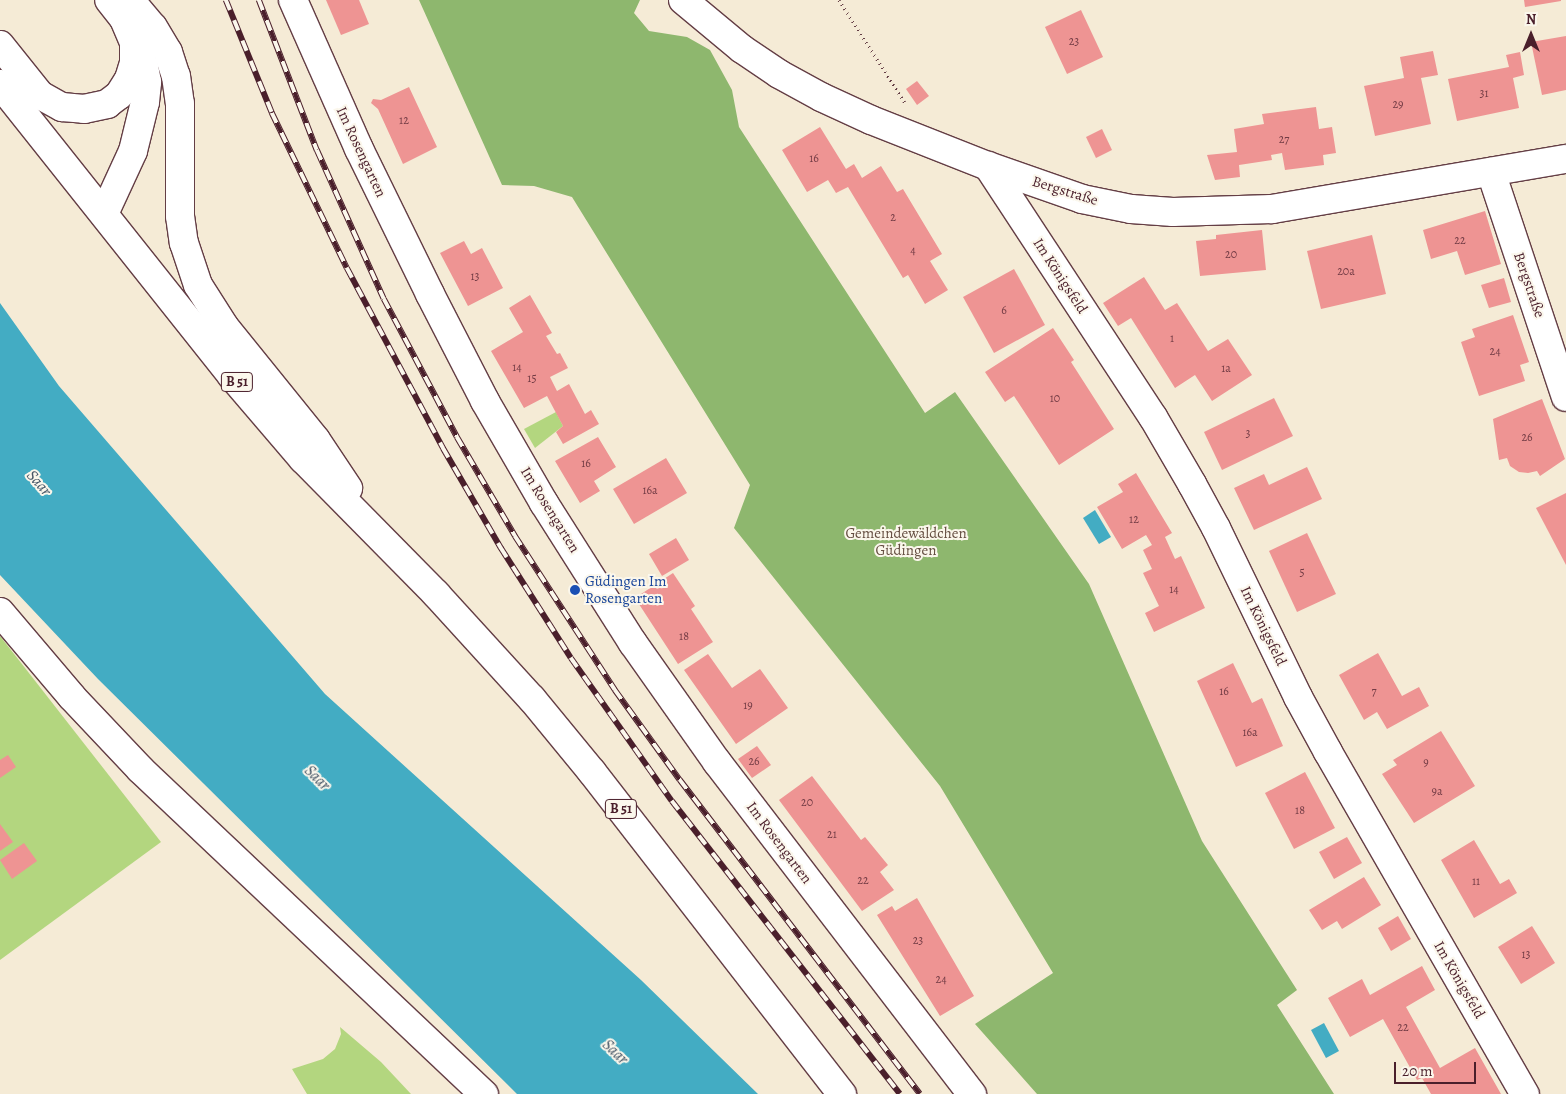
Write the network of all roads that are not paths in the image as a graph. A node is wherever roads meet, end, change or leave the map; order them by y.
1 (109, 0) edge
2 (130, 0) edge
3 (294, 0) edge
4 (683, 0) edge
5 (134, 42) junction
6 (0, 46) edge
7 (0, 84) edge
8 (1566, 159) edge
9 (988, 166) junction
10 (1491, 172) junction
11 (104, 214) junction
12 (1566, 397) edge
13 (382, 539) junction
14 (0, 612) edge
15 (484, 1094) edge
16 (842, 1094) edge
17 (972, 1094) edge
18 (1525, 1094) edge

1 - 5 street
2 - 13 street
3 - 17 street, Im Rosengarten
4 - 9 street, Bergstraße
5 - 6 street
5 - 11 street
7 - 11 street, B 51
8 - 10 street, Bergstraße
9 - 10 street, Bergstraße
9 - 18 street, Im Königsfeld
10 - 12 street, Bergstraße
11 - 13 street, B 51
13 - 16 street, B 51
14 - 15 street

